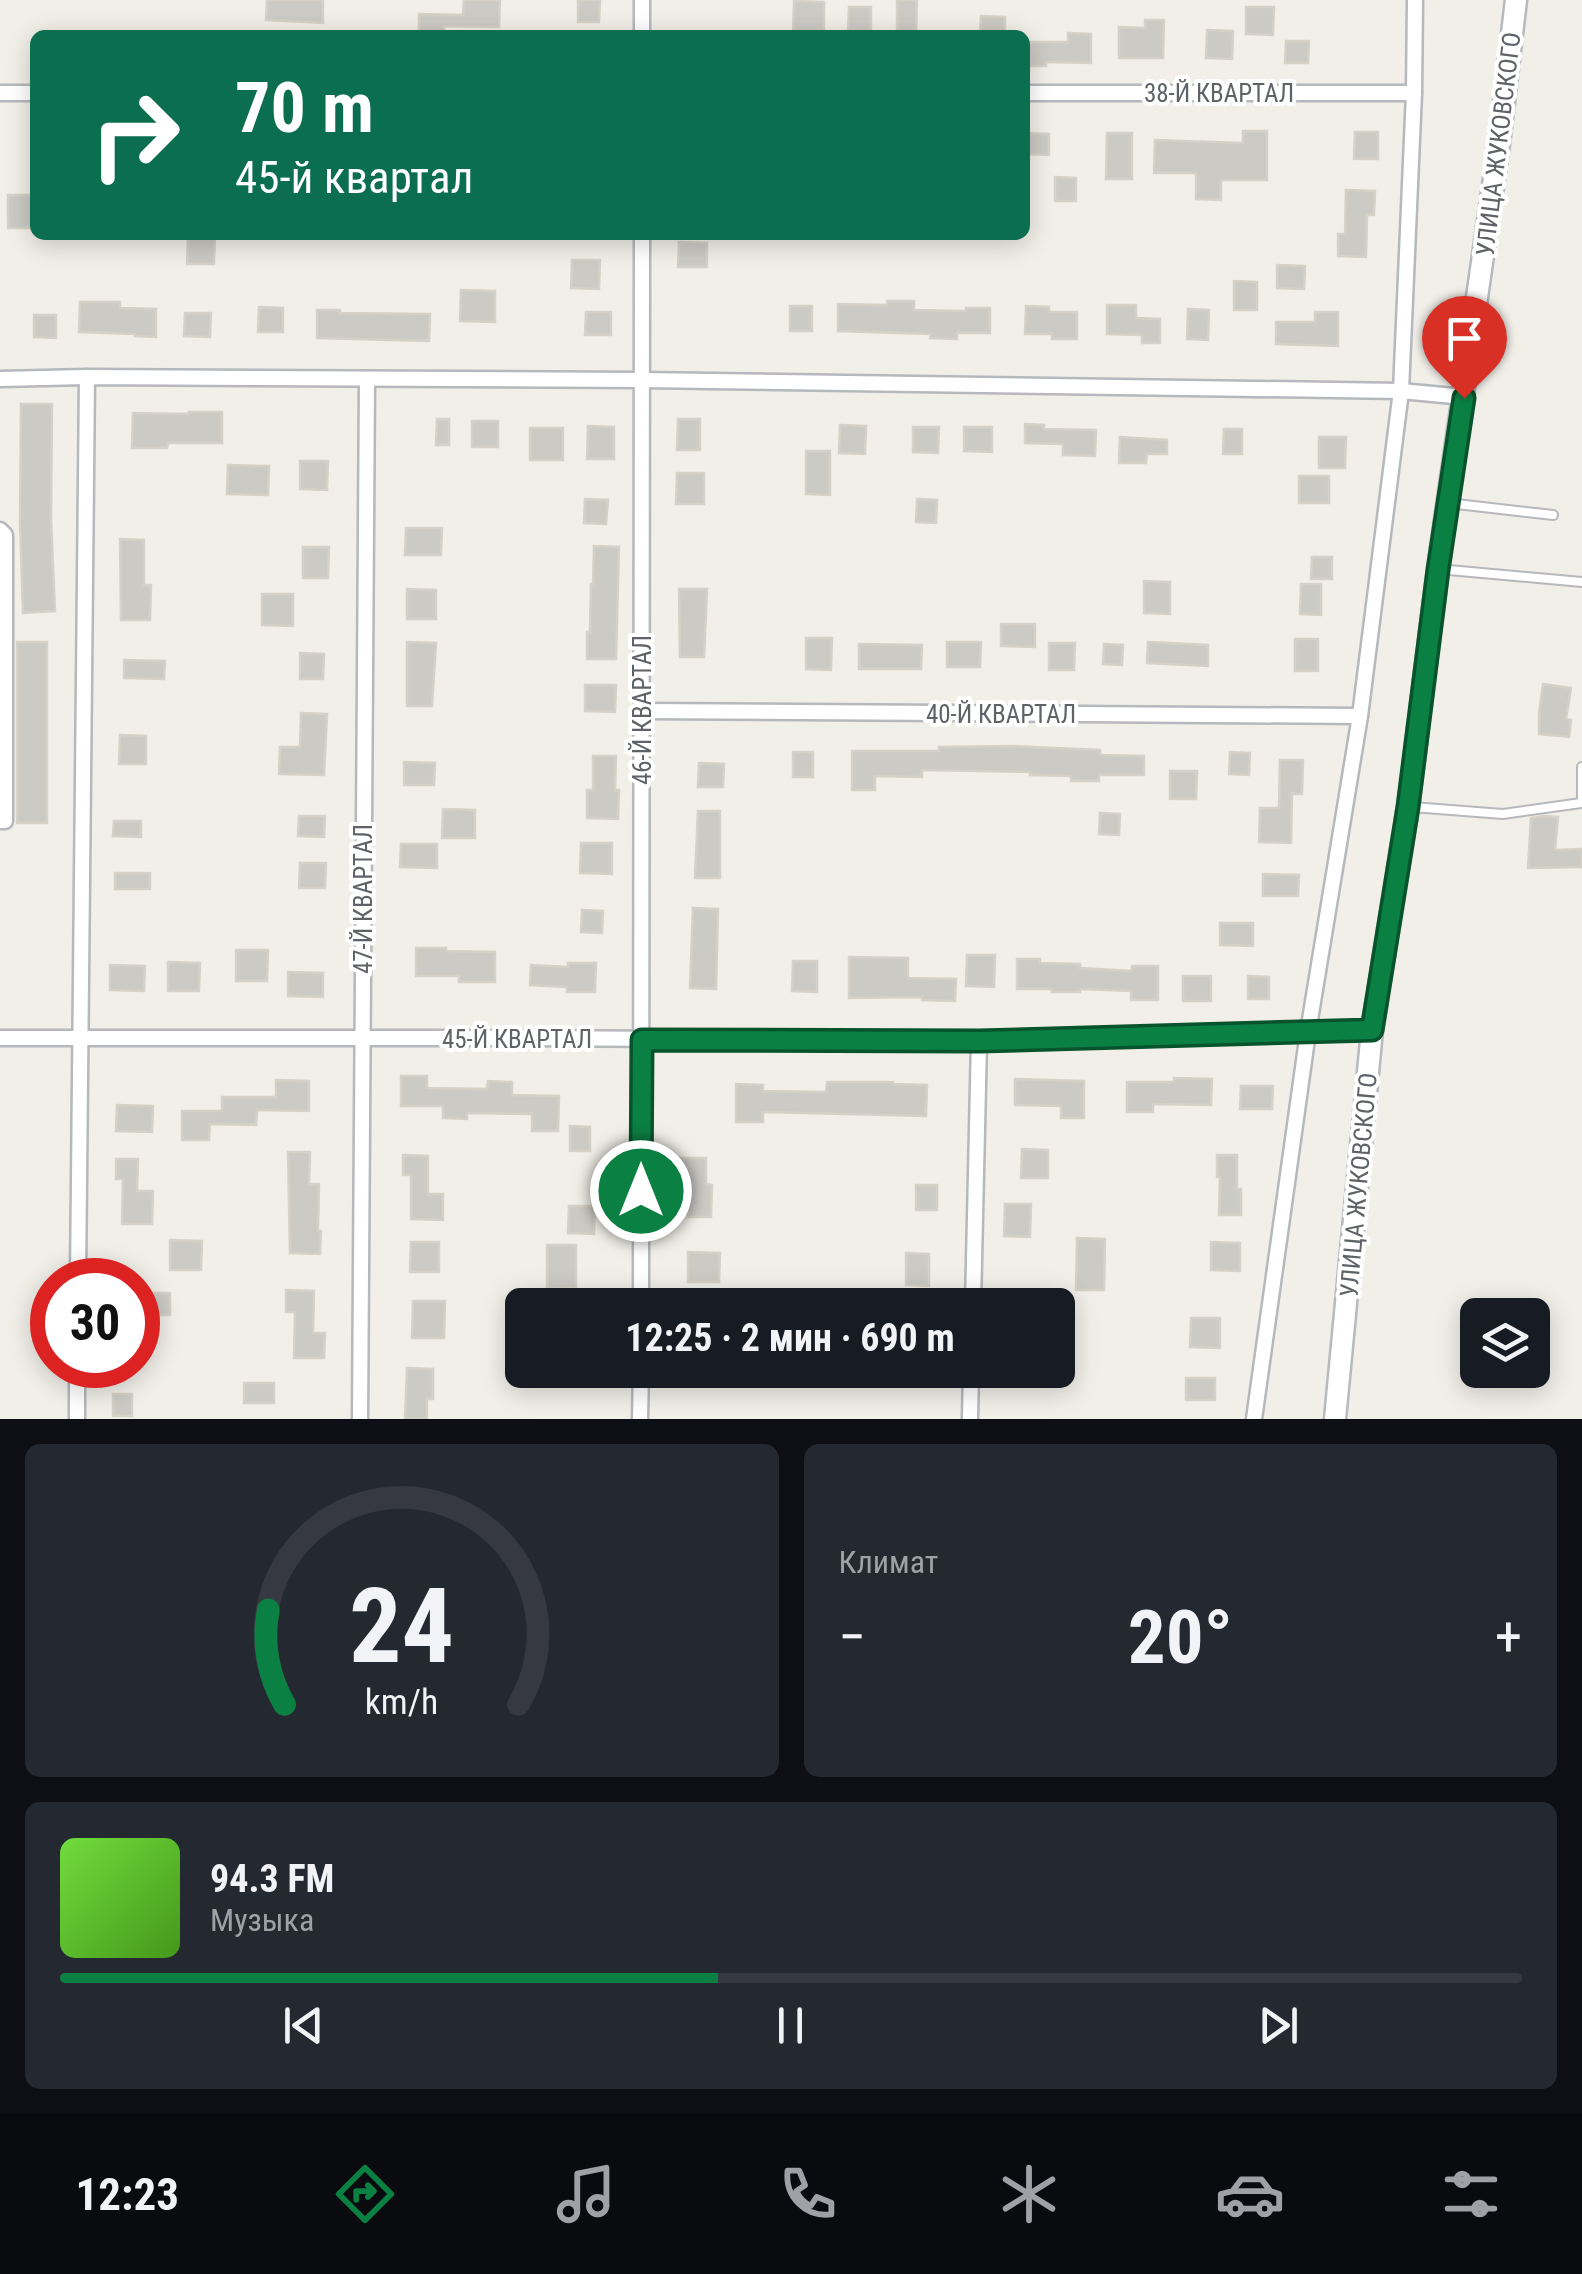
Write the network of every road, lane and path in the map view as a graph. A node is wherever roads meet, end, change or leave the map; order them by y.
1 (642, 0) edge
2 (1415, 0) edge
3 (1516, 0) edge
4 (642, 30) edge
5 (0, 93) edge
6 (30, 93) edge
7 (1030, 93) edge
8 (1414, 94) junction
9 (642, 240) edge
10 (87, 377) junction
11 (0, 379) edge
12 (366, 379) junction
13 (642, 380) junction
14 (1402, 391) junction
15 (1464, 398) junction
16 (1448, 503) junction
17 (1553, 515) dead end
18 (0, 530) edge
19 (1438, 570) junction
20 (1582, 582) edge
21 (2, 636) edge
22 (642, 712) junction
23 (1360, 716) junction
24 (1582, 767) edge
25 (1581, 803) edge
26 (1408, 807) junction
27 (0, 821) edge
28 (1372, 1030) junction
29 (1308, 1032) junction
30 (0, 1038) edge
31 (82, 1038) junction
32 (362, 1039) junction
33 (642, 1040) junction
34 (979, 1041) junction
35 (78, 1258) edge
36 (641, 1288) edge
37 (973, 1288) edge
38 (78, 1388) edge
39 (640, 1388) edge
40 (971, 1388) edge
41 (77, 1419) edge
42 (360, 1419) edge
43 (640, 1419) edge
44 (970, 1419) edge
45 (1254, 1419) edge
46 (1335, 1419) edge

1 - 4 street
2 - 8 street
3 - 15 street, УЛИЦА ЖУКОВСКОГО
5 - 6 street
7 - 8 street, 38-Й КВАРТАЛ
8 - 14 street
9 - 13 street, 46-Й КВАРТАЛ
10 - 11 street
10 - 12 street
10 - 31 street
12 - 13 street
12 - 32 street, 47-Й КВАРТАЛ
13 - 14 street
13 - 22 street, 46-Й КВАРТАЛ
14 - 15 street
14 - 23 street
15 - 16 street, УЛИЦА ЖУКОВСКОГО
16 - 17 lane
16 - 19 street, УЛИЦА ЖУКОВСКОГО
18 - 21 street
19 - 20 lane
19 - 26 street, УЛИЦА ЖУКОВСКОГО
21 - 27 street
22 - 23 street, 40-Й КВАРТАЛ
22 - 33 street, 46-Й КВАРТАЛ
23 - 29 street
24 - 25 lane
25 - 26 lane
26 - 28 street, УЛИЦА ЖУКОВСКОГО
28 - 29 street, 45-Й КВАРТАЛ
28 - 46 street, УЛИЦА ЖУКОВСКОГО
29 - 34 street, 45-Й КВАРТАЛ
29 - 45 street
30 - 31 street, 45-Й КВАРТАЛ
31 - 32 street, 45-Й КВАРТАЛ
31 - 35 street
32 - 33 street, 45-Й КВАРТАЛ
32 - 42 street, 47-Й КВАРТАЛ
33 - 34 street, 45-Й КВАРТАЛ
33 - 36 street, 46-Й КВАРТАЛ
34 - 37 street
38 - 41 street
39 - 43 street
40 - 44 street

